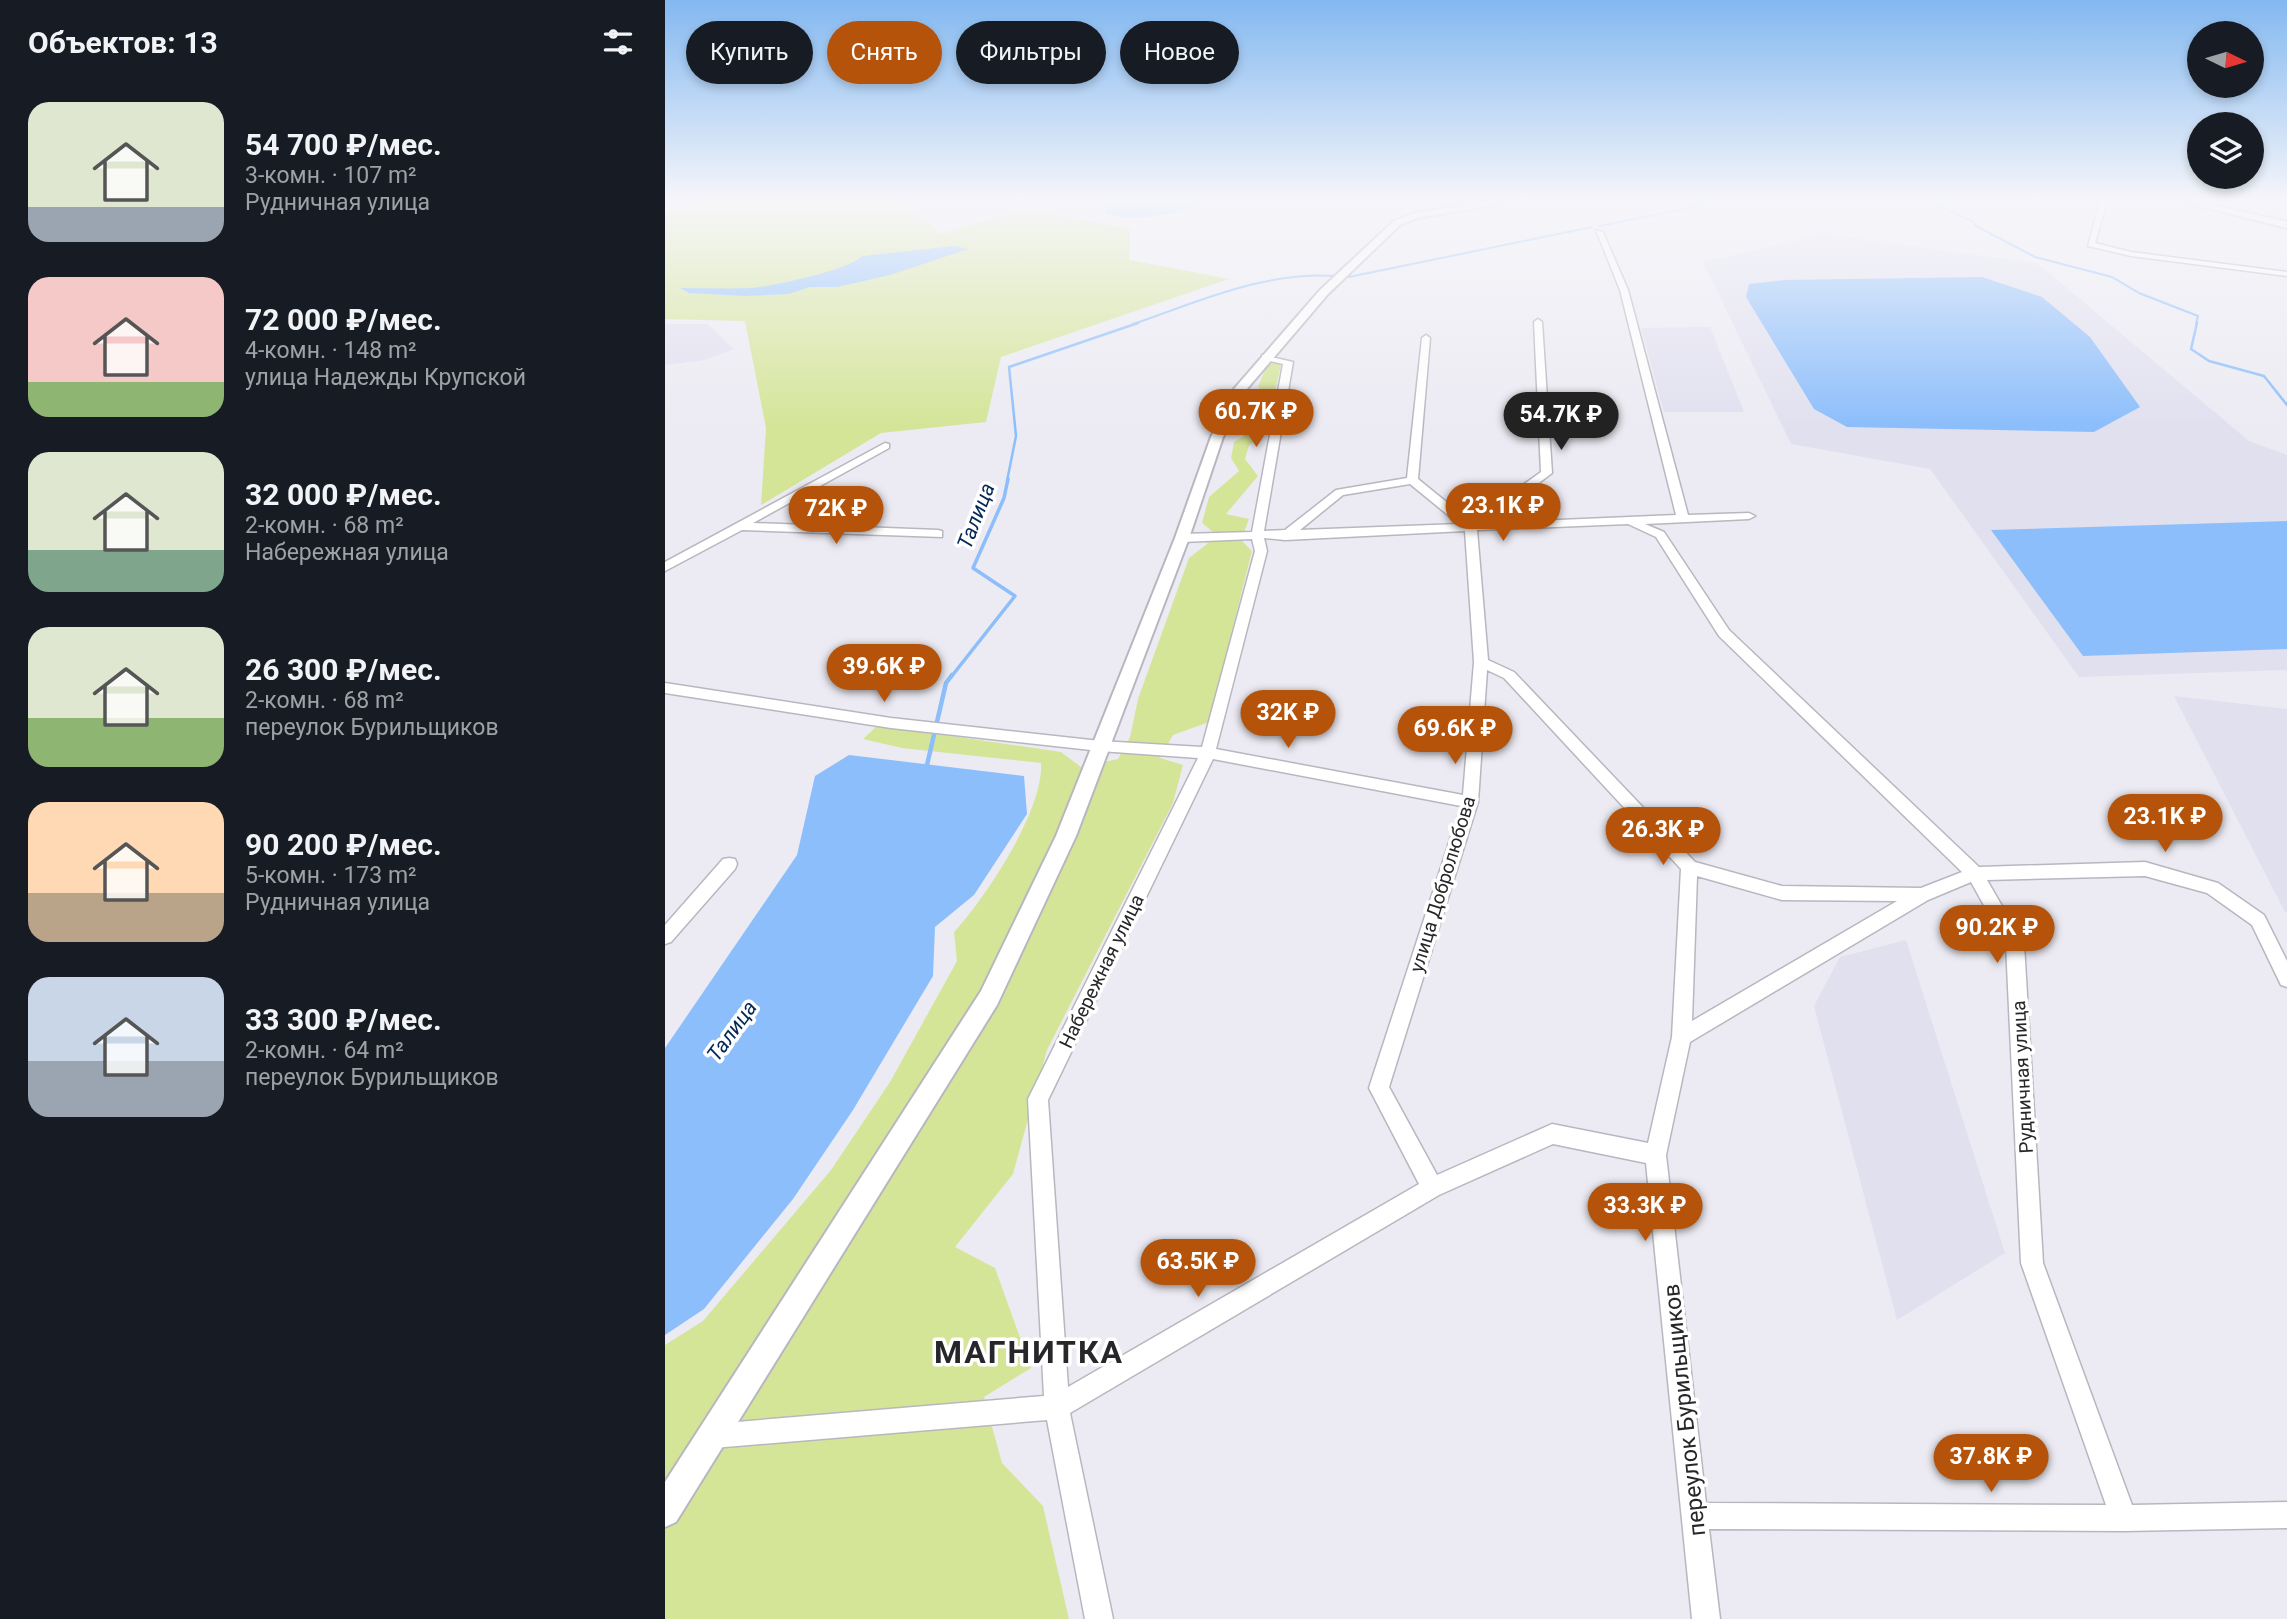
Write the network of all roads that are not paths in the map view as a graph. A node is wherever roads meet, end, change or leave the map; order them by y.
1 (1342, 275) edge
2 (1617, 275) edge
3 (1538, 323) dead end
4 (1426, 338) dead end
5 (1265, 357) junction
6 (885, 446) dead end
7 (1412, 480) junction
8 (1749, 516) dead end
9 (1683, 519) junction
10 (1632, 522) junction
11 (735, 526) junction
12 (1471, 528) junction
13 (938, 534) dead end
14 (1257, 535) junction
15 (1285, 536) junction
16 (1182, 538) junction
17 (665, 567) edge
18 (1481, 662) junction
19 (665, 688) edge
20 (1100, 746) junction
21 (1208, 753) junction
22 (1470, 802) junction
23 (729, 864) dead end
24 (1689, 867) junction
25 (1975, 874) junction
26 (1922, 895) junction
27 (665, 937) edge
28 (2287, 979) edge
29 (1682, 1037) junction
30 (1657, 1155) junction
31 (1432, 1188) junction
32 (1057, 1407) junction
33 (713, 1436) junction
34 (665, 1511) edge
35 (2287, 1515) edge
36 (1696, 1516) junction
37 (2124, 1518) junction
38 (1099, 1619) edge
39 (1706, 1619) edge

1 - 5 street
2 - 9 street
3 - 12 street
4 - 7 street
5 - 14 street, Набережная улица
5 - 16 street
6 - 11 street
7 - 12 street
7 - 15 street
8 - 9 street
9 - 10 street
10 - 12 street
10 - 25 street, Рудничная улица
11 - 13 street
11 - 17 street
12 - 15 street
12 - 18 street, улица Добролюбова
14 - 15 street
14 - 16 street
14 - 21 street, Набережная улица
16 - 20 street
18 - 22 street, улица Добролюбова
18 - 24 street
19 - 20 street
20 - 21 street
20 - 33 street
21 - 22 street
21 - 32 street, Набережная улица
22 - 31 street, улица Добролюбова
23 - 27 street
24 - 26 street
24 - 29 street, переулок Бурильщиков
25 - 26 street
25 - 28 street
25 - 37 street, Рудничная улица
26 - 29 street
29 - 30 street, переулок Бурильщиков
30 - 31 street
30 - 36 street, переулок Бурильщиков
31 - 32 street
32 - 33 street
32 - 38 street, Набережная улица
33 - 34 street
35 - 37 street
36 - 37 street
36 - 39 street, переулок Бурильщиков

